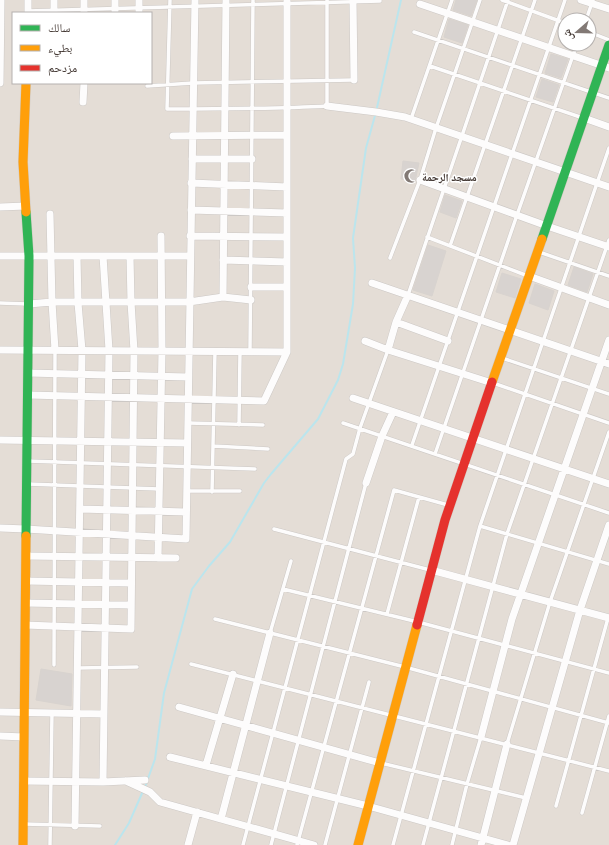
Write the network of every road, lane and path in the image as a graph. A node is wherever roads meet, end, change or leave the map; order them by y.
1 (1, 0) edge
2 (28, 0) edge
3 (54, 0) edge
4 (84, 0) edge
5 (115, 0) edge
6 (170, 0) edge
7 (452, 0) edge
8 (480, 0) edge
9 (502, 0) edge
10 (535, 0) edge
11 (565, 0) edge
12 (581, 0) edge
13 (327, 1) edge
14 (353, 1) edge
15 (380, 1) edge
16 (508, 1) edge
17 (253, 2) edge
18 (287, 2) edge
19 (592, 2) edge
20 (195, 3) edge
21 (226, 3) edge
22 (420, 4) dead end
23 (139, 7) edge
24 (170, 7) junction
25 (609, 9) edge
26 (84, 11) edge
27 (115, 11) edge
28 (531, 11) junction
29 (28, 12) edge
30 (54, 12) edge
31 (561, 12) edge
32 (589, 12) edge
33 (448, 13) junction
34 (557, 21) edge
35 (473, 22) junction
36 (557, 24) edge
37 (498, 30) junction
38 (414, 32) dead end
39 (597, 35) edge
40 (522, 38) junction
41 (438, 40) junction
42 (609, 40) edge
43 (0, 41) edge
44 (609, 45) edge
45 (548, 47) junction
46 (464, 49) junction
47 (574, 52) edge
48 (573, 56) junction
49 (488, 57) junction
50 (512, 65) junction
51 (430, 66) junction
52 (605, 67) edge
53 (539, 74) junction
54 (455, 75) junction
55 (354, 80) joint
56 (327, 81) junction
57 (252, 82) junction
58 (287, 82) junction
59 (0, 83) edge
60 (193, 83) junction
61 (225, 83) junction
62 (480, 83) junction
63 (564, 83) junction
64 (26, 84) edge
65 (84, 84) edge
66 (167, 84) junction
67 (147, 86) dead end
68 (504, 91) junction
69 (593, 92) junction
70 (609, 98) edge
71 (530, 100) junction
72 (83, 102) dead end
73 (327, 106) junction
74 (287, 108) junction
75 (193, 109) junction
76 (225, 109) junction
77 (252, 109) junction
78 (555, 109) junction
79 (584, 118) junction
80 (411, 119) junction
81 (609, 127) edge
82 (436, 128) junction
83 (224, 135) junction
84 (252, 135) junction
85 (287, 135) junction
86 (174, 136) dead end
87 (192, 136) junction
88 (461, 136) junction
89 (485, 145) junction
90 (609, 148) edge
91 (512, 154) junction
92 (192, 160) junction
93 (224, 160) junction
94 (252, 160) junction
95 (536, 162) junction
96 (565, 172) junction
97 (420, 180) junction
98 (191, 183) junction
99 (597, 183) junction
100 (224, 184) junction
101 (252, 186) junction
102 (287, 187) junction
103 (609, 187) edge
104 (444, 188) junction
105 (467, 197) junction
106 (26, 206) junction
107 (494, 206) junction
108 (0, 207) edge
109 (191, 210) junction
110 (224, 211) junction
111 (251, 212) junction
112 (287, 213) junction
113 (50, 214) dead end
114 (517, 215) junction
115 (546, 226) junction
116 (162, 236) dead end
117 (190, 236) junction
118 (223, 236) junction
119 (579, 236) junction
120 (251, 237) junction
121 (287, 237) junction
122 (427, 237) junction
123 (608, 244) edge
124 (450, 246) junction
125 (538, 251) junction
126 (0, 256) edge
127 (29, 256) junction
128 (52, 256) junction
129 (77, 256) junction
130 (103, 256) junction
131 (130, 256) junction
132 (162, 256) junction
133 (190, 256) junction
134 (477, 256) junction
135 (390, 258) dead end
136 (223, 260) junction
137 (251, 261) junction
138 (287, 262) junction
139 (570, 262) junction
140 (500, 265) junction
141 (598, 272) junction
142 (529, 276) junction
143 (609, 276) edge
144 (372, 284) dead end
145 (251, 287) junction
146 (287, 287) junction
147 (561, 288) junction
148 (408, 295) junction
149 (223, 297) junction
150 (589, 298) junction
151 (251, 300) junction
152 (52, 302) junction
153 (131, 302) junction
154 (162, 302) junction
155 (189, 302) junction
156 (0, 303) edge
157 (78, 303) junction
158 (105, 303) junction
159 (29, 304) junction
160 (609, 305) edge
161 (457, 312) junction
162 (481, 320) junction
163 (396, 322) junction
164 (510, 330) junction
165 (609, 340) edge
166 (365, 341) dead end
167 (448, 341) junction
168 (543, 341) junction
169 (0, 350) edge
170 (28, 350) junction
171 (55, 350) junction
172 (82, 350) junction
173 (109, 350) junction
174 (388, 350) junction
175 (134, 351) junction
176 (162, 351) junction
177 (188, 351) junction
178 (214, 351) junction
179 (240, 351) junction
180 (250, 351) junction
181 (570, 351) junction
182 (287, 352) junction
183 (501, 357) junction
184 (605, 363) edge
185 (439, 366) junction
186 (534, 368) junction
187 (28, 373) junction
188 (55, 374) junction
189 (82, 374) junction
190 (462, 374) junction
191 (109, 375) junction
192 (134, 376) junction
193 (161, 377) junction
194 (188, 377) junction
195 (561, 378) junction
196 (492, 383) junction
197 (592, 388) junction
198 (525, 394) junction
199 (609, 394) edge
200 (28, 395) junction
201 (55, 396) junction
202 (82, 396) junction
203 (108, 397) junction
204 (134, 397) junction
205 (161, 398) junction
206 (353, 398) dead end
207 (188, 399) junction
208 (214, 399) junction
209 (239, 400) junction
210 (369, 404) junction
211 (552, 404) junction
212 (393, 412) junction
213 (583, 414) junction
214 (420, 421) junction
215 (187, 423) junction
216 (343, 423) dead end
217 (609, 423) edge
218 (213, 424) junction
219 (239, 425) junction
220 (263, 425) dead end
221 (360, 428) junction
222 (444, 428) junction
223 (609, 432) edge
224 (382, 436) junction
225 (473, 438) junction
226 (27, 439) junction
227 (0, 440) edge
228 (55, 441) junction
229 (81, 442) junction
230 (108, 442) junction
231 (133, 442) junction
232 (160, 443) junction
233 (187, 443) junction
234 (412, 445) junction
235 (213, 446) junction
236 (268, 449) dead end
237 (506, 449) junction
238 (435, 454) junction
239 (533, 458) junction
240 (27, 461) junction
241 (55, 462) junction
242 (81, 463) junction
243 (108, 464) junction
244 (464, 464) junction
245 (133, 465) junction
246 (160, 466) junction
247 (187, 467) junction
248 (212, 468) junction
249 (255, 469) dead end
250 (564, 469) junction
251 (497, 475) junction
252 (593, 478) junction
253 (366, 483) joint
254 (27, 484) junction
255 (524, 484) junction
256 (609, 484) edge
257 (55, 485) junction
258 (80, 486) junction
259 (107, 487) junction
260 (132, 488) junction
261 (159, 490) junction
262 (186, 491) junction
263 (240, 491) dead end
264 (212, 492) junction
265 (556, 495) junction
266 (419, 497) junction
267 (584, 504) junction
268 (450, 506) junction
269 (80, 509) junction
270 (107, 510) junction
271 (132, 510) junction
272 (159, 511) junction
273 (186, 512) junction
274 (609, 513) edge
275 (609, 525) edge
276 (480, 526) junction
277 (0, 528) edge
278 (26, 528) junction
279 (274, 529) dead end
280 (55, 530) junction
281 (80, 532) junction
282 (106, 534) junction
283 (506, 534) junction
284 (132, 536) junction
285 (158, 538) junction
286 (324, 542) junction
287 (539, 543) junction
288 (349, 549) junction
289 (567, 552) junction
290 (26, 556) junction
291 (55, 556) junction
292 (376, 556) junction
293 (79, 557) junction
294 (106, 557) junction
295 (132, 558) junction
296 (158, 558) junction
297 (176, 558) dead end
298 (597, 560) junction
299 (291, 561) dead end
300 (401, 562) junction
301 (609, 564) edge
302 (431, 570) junction
303 (465, 580) junction
304 (26, 581) junction
305 (55, 581) junction
306 (79, 582) junction
307 (106, 582) junction
308 (131, 582) junction
309 (492, 587) junction
310 (283, 589) junction
311 (521, 594) junction
312 (309, 595) junction
313 (335, 602) junction
314 (550, 602) junction
315 (25, 603) junction
316 (55, 603) junction
317 (78, 604) junction
318 (105, 604) junction
319 (131, 605) junction
320 (362, 608) junction
321 (580, 610) junction
322 (387, 614) junction
323 (608, 618) edge
324 (215, 619) dead end
325 (418, 622) junction
326 (25, 625) junction
327 (54, 626) junction
328 (78, 627) junction
329 (105, 628) junction
330 (451, 631) junction
331 (270, 633) junction
332 (479, 638) junction
333 (298, 640) junction
334 (505, 645) junction
335 (323, 646) junction
336 (349, 653) junction
337 (534, 653) junction
338 (565, 662) junction
339 (191, 664) dead end
340 (54, 665) dead end
341 (136, 667) dead end
342 (405, 667) junction
343 (78, 668) junction
344 (104, 668) junction
345 (594, 669) junction
346 (609, 673) edge
347 (233, 674) junction
348 (438, 676) junction
349 (257, 680) junction
350 (369, 682) dead end
351 (466, 684) junction
352 (285, 687) junction
353 (493, 691) junction
354 (311, 694) junction
355 (521, 699) junction
356 (336, 700) junction
357 (179, 707) dead end
358 (362, 707) junction
359 (552, 707) junction
360 (0, 712) edge
361 (24, 712) junction
362 (52, 713) junction
363 (77, 713) junction
364 (104, 714) junction
365 (393, 714) junction
366 (581, 715) junction
367 (609, 716) edge
368 (219, 718) junction
369 (426, 723) junction
370 (608, 723) edge
371 (245, 726) junction
372 (454, 730) junction
373 (273, 733) junction
374 (0, 736) edge
375 (24, 737) junction
376 (481, 737) junction
377 (298, 740) junction
378 (507, 744) junction
379 (323, 747) junction
380 (539, 753) junction
381 (350, 754) junction
382 (170, 757) dead end
383 (569, 760) junction
384 (380, 763) junction
385 (206, 765) junction
386 (595, 767) junction
387 (413, 771) junction
388 (609, 771) edge
389 (233, 772) junction
390 (441, 778) junction
391 (260, 779) junction
392 (126, 780) junction
393 (145, 780) dead end
394 (23, 781) junction
395 (51, 781) junction
396 (76, 782) junction
397 (103, 782) junction
398 (467, 784) junction
399 (287, 786) junction
400 (495, 790) junction
401 (311, 792) junction
402 (338, 798) junction
403 (527, 798) junction
404 (368, 806) junction
405 (556, 806) dead end
406 (197, 812) junction
407 (582, 813) dead end
408 (401, 815) junction
409 (221, 819) junction
410 (429, 823) junction
411 (23, 824) junction
412 (50, 825) junction
413 (75, 826) junction
414 (100, 826) dead end
415 (248, 827) junction
416 (455, 830) junction
417 (274, 834) junction
418 (482, 841) edge
419 (297, 843) edge
420 (22, 845) edge
421 (50, 845) edge
422 (188, 845) edge
423 (243, 845) edge
424 (271, 845) edge
425 (314, 845) edge
426 (325, 845) edge
427 (358, 845) edge
428 (393, 845) edge
429 (423, 845) edge
430 (452, 845) edge
431 (508, 845) edge
432 (513, 845) edge

1 - 43 street
2 - 29 street
3 - 30 street
4 - 26 street
5 - 27 street
6 - 24 lane
7 - 33 lane
8 - 35 lane
9 - 16 lane
10 - 28 lane
11 - 31 lane
12 - 19 street
13 - 14 lane
13 - 18 lane
13 - 56 lane
14 - 15 lane
14 - 55 street
16 - 28 lane
16 - 37 lane
17 - 18 lane
17 - 21 lane
17 - 57 lane
18 - 58 street
19 - 25 street
19 - 32 lane
20 - 21 lane
20 - 24 lane
20 - 60 street
21 - 61 street
22 - 33 street
23 - 24 lane
23 - 27 lane
24 - 66 lane
26 - 27 lane
26 - 30 lane
28 - 34 lane
28 - 40 lane
29 - 30 lane
33 - 35 street
33 - 41 lane
35 - 37 street
35 - 46 lane
36 - 45 lane
37 - 40 street
37 - 49 lane
38 - 41 lane
39 - 42 lane
40 - 45 street
40 - 50 lane
41 - 46 lane
41 - 51 lane
43 - 59 street
44 - 52 street
45 - 48 street
45 - 53 lane
46 - 49 lane
46 - 54 lane
47 - 48 lane
48 - 52 street
48 - 63 lane
49 - 50 lane
49 - 62 lane
50 - 53 lane
50 - 68 lane
51 - 54 lane
51 - 80 lane
52 - 69 street
53 - 63 lane
53 - 71 lane
54 - 62 lane
54 - 82 lane
55 - 56 lane
56 - 58 lane
56 - 73 lane
57 - 58 lane
57 - 61 lane
57 - 77 lane
58 - 74 street
60 - 61 lane
60 - 66 lane
60 - 75 street
61 - 76 street
62 - 68 lane
62 - 88 lane
63 - 69 lane
63 - 78 lane
64 - 106 street
65 - 72 street
66 - 67 lane
66 - 75 lane
68 - 71 lane
68 - 89 lane
69 - 70 lane
69 - 79 street
71 - 78 lane
71 - 91 lane
73 - 74 lane
73 - 80 street
74 - 77 lane
74 - 85 street
75 - 76 lane
75 - 87 street
76 - 77 lane
76 - 83 street
77 - 84 lane
78 - 79 lane
78 - 95 lane
79 - 81 street
79 - 96 street
80 - 82 street
82 - 88 street
82 - 97 lane
83 - 84 street
83 - 87 street
83 - 93 street
84 - 85 street
84 - 94 lane
85 - 102 street
86 - 87 street
87 - 92 street
88 - 89 street
88 - 104 lane
89 - 91 street
89 - 105 lane
90 - 99 lane
91 - 95 street
91 - 107 lane
92 - 93 street
92 - 98 street
93 - 94 street
93 - 100 street
94 - 101 lane
95 - 96 street
95 - 114 lane
96 - 99 street
96 - 115 street
97 - 104 street
97 - 135 lane
98 - 100 street
98 - 109 street
99 - 103 street
99 - 119 lane
100 - 101 street
100 - 110 street
101 - 102 street
101 - 111 lane
102 - 112 street
104 - 105 street
104 - 122 lane
105 - 107 street
105 - 124 lane
106 - 108 street
106 - 127 street
107 - 114 street
107 - 134 lane
109 - 110 street
109 - 117 street
110 - 111 street
110 - 118 street
111 - 112 street
111 - 120 lane
112 - 121 street
113 - 128 street
114 - 115 street
114 - 140 lane
115 - 119 street
115 - 125 street
116 - 132 street
117 - 118 street
117 - 133 street
118 - 120 street
118 - 136 street
119 - 123 street
119 - 139 lane
120 - 121 street
120 - 137 lane
121 - 138 street
122 - 124 lane
122 - 148 lane
123 - 141 lane
124 - 134 lane
125 - 139 lane
125 - 142 street
126 - 127 street
127 - 128 street
127 - 159 street
128 - 129 street
128 - 152 street
129 - 130 street
129 - 157 street
130 - 131 street
130 - 158 street
131 - 132 street
131 - 153 street
132 - 133 street
132 - 154 street
133 - 155 street
134 - 140 lane
134 - 161 lane
136 - 137 street
136 - 149 street
137 - 138 street
137 - 145 lane
138 - 146 street
139 - 141 lane
139 - 147 lane
140 - 142 lane
140 - 162 lane
141 - 143 lane
141 - 150 lane
142 - 147 street
142 - 164 street
144 - 148 street
145 - 146 street
145 - 151 lane
146 - 182 street
147 - 150 street
147 - 168 lane
148 - 161 street
148 - 163 street
149 - 151 street
149 - 155 street
150 - 160 street
150 - 181 lane
151 - 180 lane
152 - 157 street
152 - 159 street
152 - 171 street
153 - 154 street
153 - 158 street
153 - 175 street
154 - 155 street
154 - 176 street
155 - 177 street
156 - 159 lane
157 - 158 street
157 - 172 street
158 - 173 street
159 - 170 street
161 - 162 street
161 - 167 lane
162 - 164 street
162 - 190 lane
163 - 167 street
163 - 174 street
164 - 168 street
164 - 183 street
165 - 184 street
166 - 174 street
167 - 185 lane
168 - 181 street
168 - 186 lane
169 - 170 street
170 - 171 street
170 - 187 street
171 - 172 street
171 - 188 lane
172 - 173 street
172 - 189 street
173 - 175 street
173 - 191 street
174 - 185 street
174 - 210 lane
175 - 176 street
175 - 192 street
176 - 177 street
176 - 193 street
177 - 178 street
177 - 194 street
178 - 179 street
178 - 208 lane
179 - 180 street
179 - 209 lane
180 - 182 street
181 - 184 street
181 - 195 lane
182 - 209 street
183 - 186 lane
183 - 196 street
184 - 197 street
185 - 190 street
185 - 214 lane
186 - 195 lane
186 - 198 lane
187 - 188 street
187 - 200 street
188 - 189 street
188 - 201 lane
189 - 191 street
189 - 202 street
190 - 196 street
190 - 222 lane
191 - 192 street
191 - 203 street
192 - 193 street
192 - 204 street
193 - 194 street
193 - 205 street
194 - 207 street
195 - 197 lane
195 - 211 lane
196 - 198 lane
196 - 225 street
197 - 199 lane
197 - 213 street
198 - 211 lane
198 - 237 lane
200 - 201 street
200 - 226 street
201 - 202 street
201 - 228 lane
202 - 203 street
202 - 229 street
203 - 204 street
203 - 230 street
204 - 205 street
204 - 231 street
205 - 207 street
205 - 232 street
206 - 210 street
207 - 208 street
207 - 215 street
208 - 209 street
208 - 218 lane
209 - 219 lane
210 - 212 street
210 - 221 lane
211 - 213 lane
211 - 239 lane
212 - 214 street
212 - 224 street
213 - 217 lane
213 - 250 street
214 - 222 street
214 - 234 lane
215 - 218 lane
215 - 233 street
216 - 221 lane
218 - 219 lane
218 - 235 lane
219 - 220 lane
221 - 224 lane
221 - 286 lane
222 - 225 street
222 - 238 lane
223 - 252 lane
224 - 234 lane
224 - 253 street
225 - 237 street
225 - 244 street
226 - 227 street
226 - 228 street
226 - 240 street
228 - 229 street
228 - 241 lane
229 - 230 street
229 - 242 street
230 - 231 street
230 - 243 street
231 - 232 street
231 - 245 street
232 - 233 street
232 - 246 street
233 - 247 street
234 - 238 lane
235 - 236 lane
235 - 248 lane
237 - 239 street
237 - 251 lane
238 - 244 lane
239 - 250 street
239 - 255 lane
240 - 241 lane
240 - 254 street
241 - 242 lane
241 - 257 lane
242 - 243 lane
242 - 258 street
243 - 245 lane
243 - 259 street
244 - 251 lane
244 - 268 street
245 - 246 lane
245 - 260 street
246 - 247 lane
246 - 261 street
247 - 248 lane
247 - 262 street
248 - 249 lane
248 - 264 lane
250 - 252 street
250 - 265 street
251 - 255 lane
251 - 276 lane
252 - 256 street
252 - 267 lane
253 - 288 lane
254 - 257 lane
254 - 278 street
255 - 265 lane
255 - 283 lane
257 - 258 lane
257 - 280 lane
258 - 259 lane
258 - 269 street
259 - 260 lane
259 - 270 street
260 - 261 lane
260 - 271 street
261 - 272 street
262 - 264 lane
262 - 273 street
263 - 264 lane
265 - 267 lane
265 - 287 street
266 - 268 lane
266 - 292 lane
266 - 300 lane
267 - 274 lane
267 - 289 lane
268 - 302 street
269 - 270 street
269 - 281 street
270 - 271 street
270 - 282 street
271 - 272 street
271 - 284 street
272 - 273 street
272 - 285 street
273 - 285 street
275 - 298 street
276 - 283 lane
276 - 303 lane
277 - 278 street
278 - 280 street
278 - 290 street
279 - 286 lane
280 - 281 street
280 - 291 lane
281 - 282 street
281 - 293 street
282 - 284 street
282 - 294 street
283 - 287 lane
283 - 309 lane
284 - 285 street
284 - 295 street
285 - 296 street
286 - 288 lane
286 - 312 lane
287 - 289 lane
287 - 311 street
288 - 292 lane
288 - 313 lane
289 - 298 lane
289 - 314 lane
290 - 291 street
290 - 304 street
291 - 293 street
291 - 305 lane
292 - 300 lane
292 - 320 lane
293 - 294 street
293 - 306 street
294 - 295 street
294 - 307 street
295 - 296 street
295 - 308 street
296 - 297 street
298 - 301 lane
298 - 321 street
299 - 310 lane
300 - 302 lane
300 - 322 lane
302 - 303 street
302 - 325 street
303 - 309 street
303 - 330 lane
304 - 305 street
304 - 315 street
305 - 306 street
305 - 316 lane
306 - 307 street
306 - 317 street
307 - 308 street
307 - 318 street
308 - 319 street
309 - 311 street
309 - 332 lane
310 - 312 lane
310 - 331 lane
311 - 314 street
311 - 334 street
312 - 313 lane
312 - 333 lane
313 - 320 lane
313 - 335 lane
314 - 321 street
314 - 337 lane
315 - 316 street
315 - 326 street
316 - 317 street
316 - 327 lane
317 - 318 street
317 - 328 street
318 - 319 street
318 - 329 street
319 - 329 street
320 - 322 lane
320 - 336 lane
321 - 323 street
321 - 338 street
322 - 325 lane
323 - 345 lane
324 - 331 lane
325 - 330 lane
325 - 342 street
326 - 327 street
326 - 361 street
327 - 328 street
327 - 340 lane
328 - 329 street
328 - 343 street
329 - 344 street
330 - 332 lane
330 - 348 lane
331 - 333 lane
331 - 349 street
332 - 334 lane
332 - 351 lane
333 - 335 lane
333 - 352 lane
334 - 337 lane
334 - 353 street
335 - 336 lane
335 - 354 lane
336 - 342 lane
336 - 356 lane
337 - 338 lane
337 - 355 lane
338 - 345 lane
338 - 359 street
339 - 347 lane
341 - 344 lane
342 - 348 lane
342 - 365 street
343 - 344 lane
343 - 363 street
344 - 364 street
345 - 346 lane
345 - 366 lane
347 - 349 lane
347 - 368 street
348 - 351 lane
348 - 369 lane
349 - 352 lane
349 - 371 street
350 - 358 lane
351 - 353 lane
351 - 372 lane
352 - 354 lane
352 - 373 lane
353 - 355 lane
353 - 376 street
354 - 356 lane
354 - 377 lane
355 - 359 lane
355 - 378 lane
356 - 358 lane
356 - 379 lane
357 - 368 street
358 - 365 lane
358 - 381 lane
359 - 366 lane
359 - 380 street
360 - 361 street
361 - 362 street
361 - 375 street
362 - 363 street
362 - 395 lane
363 - 364 street
363 - 396 street
364 - 397 street
365 - 369 lane
365 - 384 street
366 - 370 lane
366 - 383 lane
367 - 370 lane
368 - 371 street
368 - 385 street
369 - 372 lane
369 - 387 lane
370 - 386 lane
371 - 373 street
371 - 389 street
372 - 376 lane
372 - 390 lane
373 - 377 street
373 - 391 lane
374 - 375 street
375 - 394 street
376 - 378 lane
376 - 398 lane
377 - 379 street
377 - 399 lane
378 - 380 lane
378 - 400 street
379 - 381 street
379 - 401 lane
380 - 383 lane
380 - 403 street
381 - 384 street
381 - 402 lane
382 - 385 street
383 - 386 lane
383 - 405 lane
384 - 387 lane
384 - 404 street
385 - 389 street
386 - 388 lane
386 - 407 lane
387 - 390 lane
387 - 408 lane
389 - 391 street
389 - 409 street
390 - 398 lane
390 - 410 lane
391 - 399 street
391 - 415 lane
392 - 393 street
392 - 397 street
392 - 406 street
394 - 395 street
394 - 411 street
395 - 396 street
395 - 412 lane
396 - 397 street
396 - 413 street
398 - 400 lane
398 - 416 lane
399 - 401 street
399 - 417 lane
400 - 403 lane
400 - 418 street
401 - 402 street
401 - 419 lane
402 - 404 street
402 - 426 lane
403 - 432 street
404 - 408 street
404 - 427 street
406 - 409 street
406 - 422 street
408 - 410 street
408 - 428 lane
409 - 415 street
410 - 416 street
410 - 429 lane
411 - 412 lane
411 - 420 street
412 - 413 lane
412 - 421 lane
413 - 414 lane
415 - 417 street
415 - 423 lane
416 - 418 street
416 - 430 lane
417 - 419 street
417 - 424 lane
418 - 431 street
419 - 425 street

